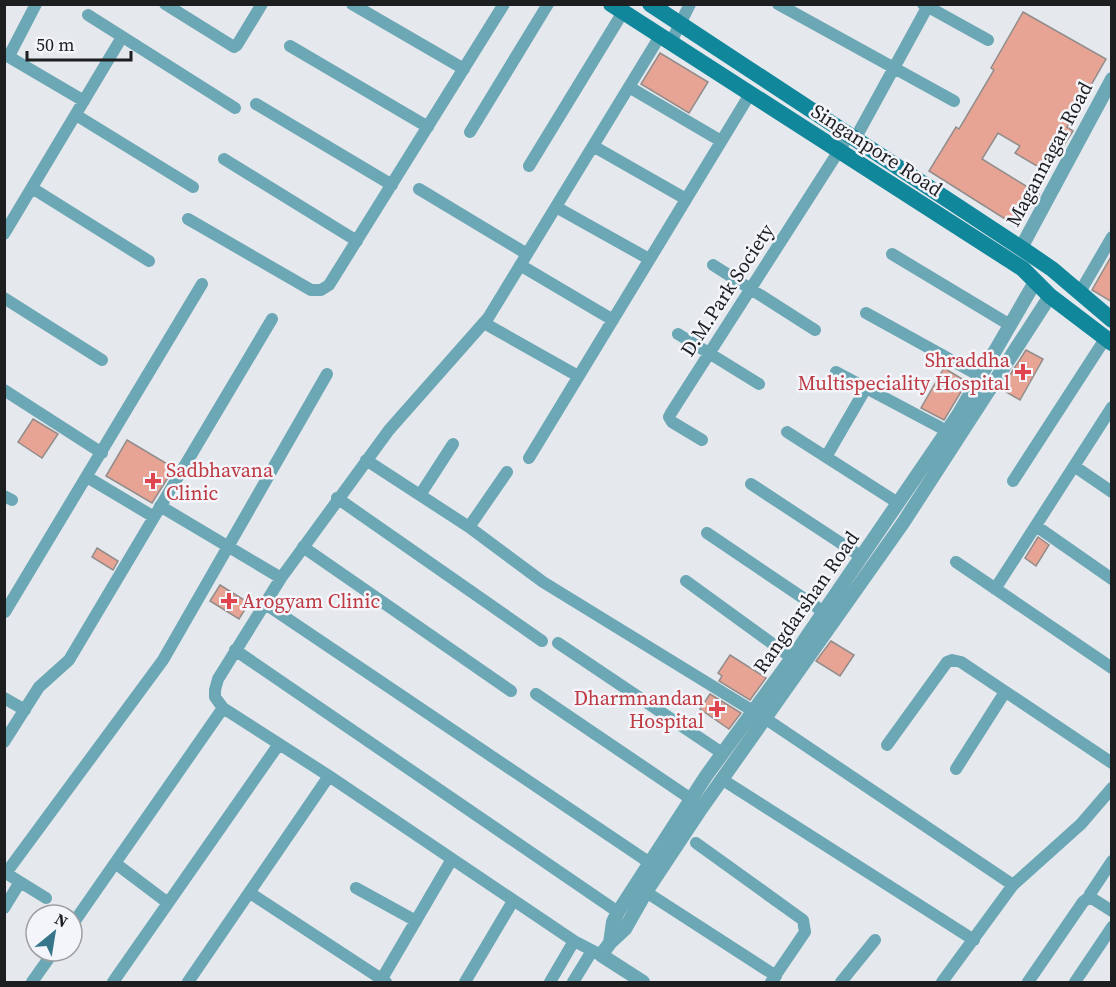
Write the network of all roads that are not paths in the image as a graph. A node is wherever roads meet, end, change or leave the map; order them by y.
1 (36, 4) edge
2 (165, 4) edge
3 (262, 4) edge
4 (352, 4) edge
5 (504, 4) edge
6 (548, 4) edge
7 (650, 4) edge
8 (690, 4) edge
9 (778, 4) edge
10 (926, 5) edge
11 (617, 8) edge
12 (88, 15) dead end
13 (680, 24) junction
14 (122, 37) junction
15 (666, 39) junction
16 (988, 40) dead end
17 (290, 46) dead end
18 (7, 55) edge
19 (894, 68) junction
20 (464, 69) junction
21 (1112, 79) edge
22 (628, 87) junction
23 (750, 94) junction
24 (84, 101) junction
25 (954, 101) dead end
26 (256, 104) dead end
27 (235, 108) dead end
28 (76, 115) junction
29 (428, 127) junction
30 (470, 132) dead end
31 (852, 137) junction
32 (721, 141) junction
33 (593, 146) junction
34 (840, 150) junction
35 (224, 159) dead end
36 (529, 166) dead end
37 (392, 185) junction
38 (194, 187) dead end
39 (32, 188) junction
40 (419, 189) dead end
41 (686, 199) junction
42 (556, 207) junction
43 (188, 219) dead end
44 (4, 234) edge
45 (1112, 237) edge
46 (357, 241) junction
47 (1021, 248) junction
48 (892, 254) dead end
49 (524, 259) junction
50 (649, 259) junction
51 (149, 261) dead end
52 (713, 265) dead end
53 (1035, 282) junction
54 (202, 284) dead end
55 (750, 289) junction
56 (1080, 292) junction
57 (1050, 296) junction
58 (4, 298) edge
59 (866, 313) dead end
60 (272, 319) dead end
61 (613, 320) junction
62 (1112, 320) edge
63 (484, 323) junction
64 (1010, 325) junction
65 (815, 330) dead end
66 (678, 334) dead end
67 (1108, 341) edge
68 (709, 353) junction
69 (102, 360) dead end
70 (836, 372) dead end
71 (327, 374) dead end
72 (578, 376) junction
73 (980, 376) junction
74 (759, 384) dead end
75 (866, 388) junction
76 (4, 390) edge
77 (1111, 410) edge
78 (947, 431) junction
79 (787, 432) dead end
80 (702, 440) dead end
81 (453, 444) dead end
82 (102, 453) junction
83 (529, 458) dead end
84 (826, 458) junction
85 (366, 460) junction
86 (1074, 466) junction
87 (507, 472) dead end
88 (87, 477) junction
89 (1013, 481) dead end
90 (751, 484) dead end
91 (1112, 492) edge
92 (420, 495) junction
93 (337, 498) junction
94 (898, 504) junction
95 (157, 512) junction
96 (1036, 526) junction
97 (469, 527) junction
98 (707, 533) dead end
99 (228, 545) junction
100 (303, 547) junction
101 (862, 557) junction
102 (956, 562) dead end
103 (281, 578) junction
104 (1112, 579) edge
105 (686, 581) dead end
106 (995, 589) junction
107 (264, 603) junction
108 (5, 612) edge
109 (824, 612) junction
110 (542, 641) dead end
111 (558, 643) dead end
112 (235, 650) junction
113 (792, 658) junction
114 (1112, 668) edge
115 (511, 691) dead end
116 (1005, 692) junction
117 (536, 694) dead end
118 (4, 698) edge
119 (223, 708) junction
120 (25, 710) junction
121 (760, 715) junction
122 (4, 742) edge
123 (279, 744) junction
124 (887, 745) dead end
125 (722, 753) junction
126 (1112, 763) edge
127 (956, 769) dead end
128 (329, 776) junction
129 (723, 780) junction
130 (1112, 788) edge
131 (691, 799) junction
132 (696, 843) dead end
133 (452, 859) junction
134 (115, 863) junction
135 (650, 863) junction
136 (1109, 869) edge
137 (5, 872) edge
138 (20, 882) junction
139 (1013, 885) junction
140 (356, 888) dead end
141 (646, 892) junction
142 (250, 893) junction
143 (1090, 894) dead end
144 (46, 898) dead end
145 (513, 901) junction
146 (168, 903) junction
147 (4, 908) edge
148 (84, 908) edge
149 (1112, 911) edge
150 (618, 912) junction
151 (416, 921) junction
152 (1112, 927) edge
153 (876, 939) dead end
154 (974, 940) junction
155 (573, 941) junction
156 (601, 950) junction
157 (45, 963) edge
158 (773, 979) edge
159 (32, 982) edge
160 (113, 982) edge
161 (188, 982) edge
162 (383, 982) edge
163 (465, 982) edge
164 (550, 982) edge
165 (573, 982) edge
166 (643, 982) edge
167 (841, 982) edge
168 (942, 982) edge
169 (1028, 982) edge
170 (1075, 982) edge

1 - 18 street
2 - 3 street
4 - 20 street
5 - 20 street
6 - 30 street
7 - 13 main road, Singanpore Road
8 - 13 street
9 - 19 street
10 - 16 street
10 - 19 street, D.M.Park Society
11 - 15 main road, Singanpore Road
11 - 36 street
12 - 14 street
13 - 15 street
13 - 31 main road, Singanpore Road
14 - 24 street
14 - 27 street
15 - 22 street
15 - 23 main road, Singanpore Road
17 - 29 street
18 - 24 street
19 - 25 street
19 - 31 street, D.M.Park Society
20 - 29 street
21 - 47 street, Magannagar Road
22 - 32 street
22 - 33 street
23 - 32 street
23 - 34 main road, Singanpore Road
24 - 28 street
26 - 37 street
28 - 38 street
28 - 39 street
29 - 37 street
31 - 34 street, D.M.Park Society
31 - 47 main road, Singanpore Road
32 - 41 street
33 - 41 street
33 - 42 street
34 - 53 main road, Singanpore Road
34 - 55 street, D.M.Park Society
35 - 46 street
37 - 46 street
39 - 44 street
39 - 51 street
40 - 49 street
41 - 50 street
42 - 49 street
42 - 50 street
43 - 46 street
45 - 56 street
47 - 56 main road, Singanpore Road
48 - 64 street
49 - 61 street
49 - 63 street
50 - 61 street
52 - 55 street
53 - 57 main road, Singanpore Road
53 - 64 street, Rangdarshan Road
54 - 82 street
55 - 65 street
55 - 68 street, D.M.Park Society
56 - 62 main road, Singanpore Road
57 - 67 main road, Singanpore Road
57 - 121 street, Rangdarshan Road
58 - 69 street
59 - 73 street
60 - 95 street
61 - 72 street
63 - 72 street
63 - 85 street
64 - 73 street, Rangdarshan Road
66 - 68 street
67 - 89 street
68 - 74 street
68 - 80 street, D.M.Park Society
70 - 75 street
71 - 99 street
72 - 83 street
73 - 78 street, Rangdarshan Road
75 - 78 street
75 - 84 street
76 - 82 street
77 - 86 street
78 - 94 street, Rangdarshan Road
79 - 84 street
81 - 92 street
82 - 88 street
84 - 94 street
85 - 92 street
85 - 93 street
86 - 91 street
86 - 96 street
87 - 97 street
88 - 95 street
88 - 108 street
90 - 101 street
92 - 97 street
93 - 100 street
93 - 110 street
94 - 101 street, Rangdarshan Road
95 - 99 street
95 - 120 street
96 - 104 street
96 - 106 street
97 - 121 street
98 - 109 street
99 - 103 street
99 - 137 street
100 - 103 street
100 - 115 street
101 - 109 street, Rangdarshan Road
102 - 106 street
103 - 107 street
105 - 113 street
106 - 114 street
107 - 112 street
107 - 135 street
109 - 113 street, Rangdarshan Road
111 - 125 street
112 - 119 street
112 - 150 street
113 - 121 street, Rangdarshan Road
116 - 124 street
116 - 126 street
116 - 127 street
117 - 131 street
118 - 120 street
119 - 123 street
119 - 134 street
120 - 122 street
121 - 125 street, Rangdarshan Road
121 - 129 street, Rangdarshan Road
121 - 139 street
123 - 128 street
123 - 146 street
125 - 131 street, Rangdarshan Road
128 - 133 street
128 - 142 street
129 - 141 street, Rangdarshan Road
129 - 154 street
130 - 139 street
131 - 135 street, Rangdarshan Road
132 - 158 street
133 - 145 street
133 - 151 street
134 - 146 street
134 - 148 street
135 - 150 street, Rangdarshan Road
136 - 143 street
137 - 138 street
138 - 144 street
138 - 147 street
139 - 154 street
140 - 151 street
141 - 156 street, Rangdarshan Road
141 - 158 street
142 - 161 street
142 - 162 street
145 - 155 street
145 - 163 street
146 - 160 street
149 - 169 street
150 - 156 street, Rangdarshan Road
151 - 162 street
152 - 170 street
153 - 167 street
154 - 168 street
155 - 156 street
155 - 164 street
156 - 165 street
156 - 166 street
157 - 159 street

